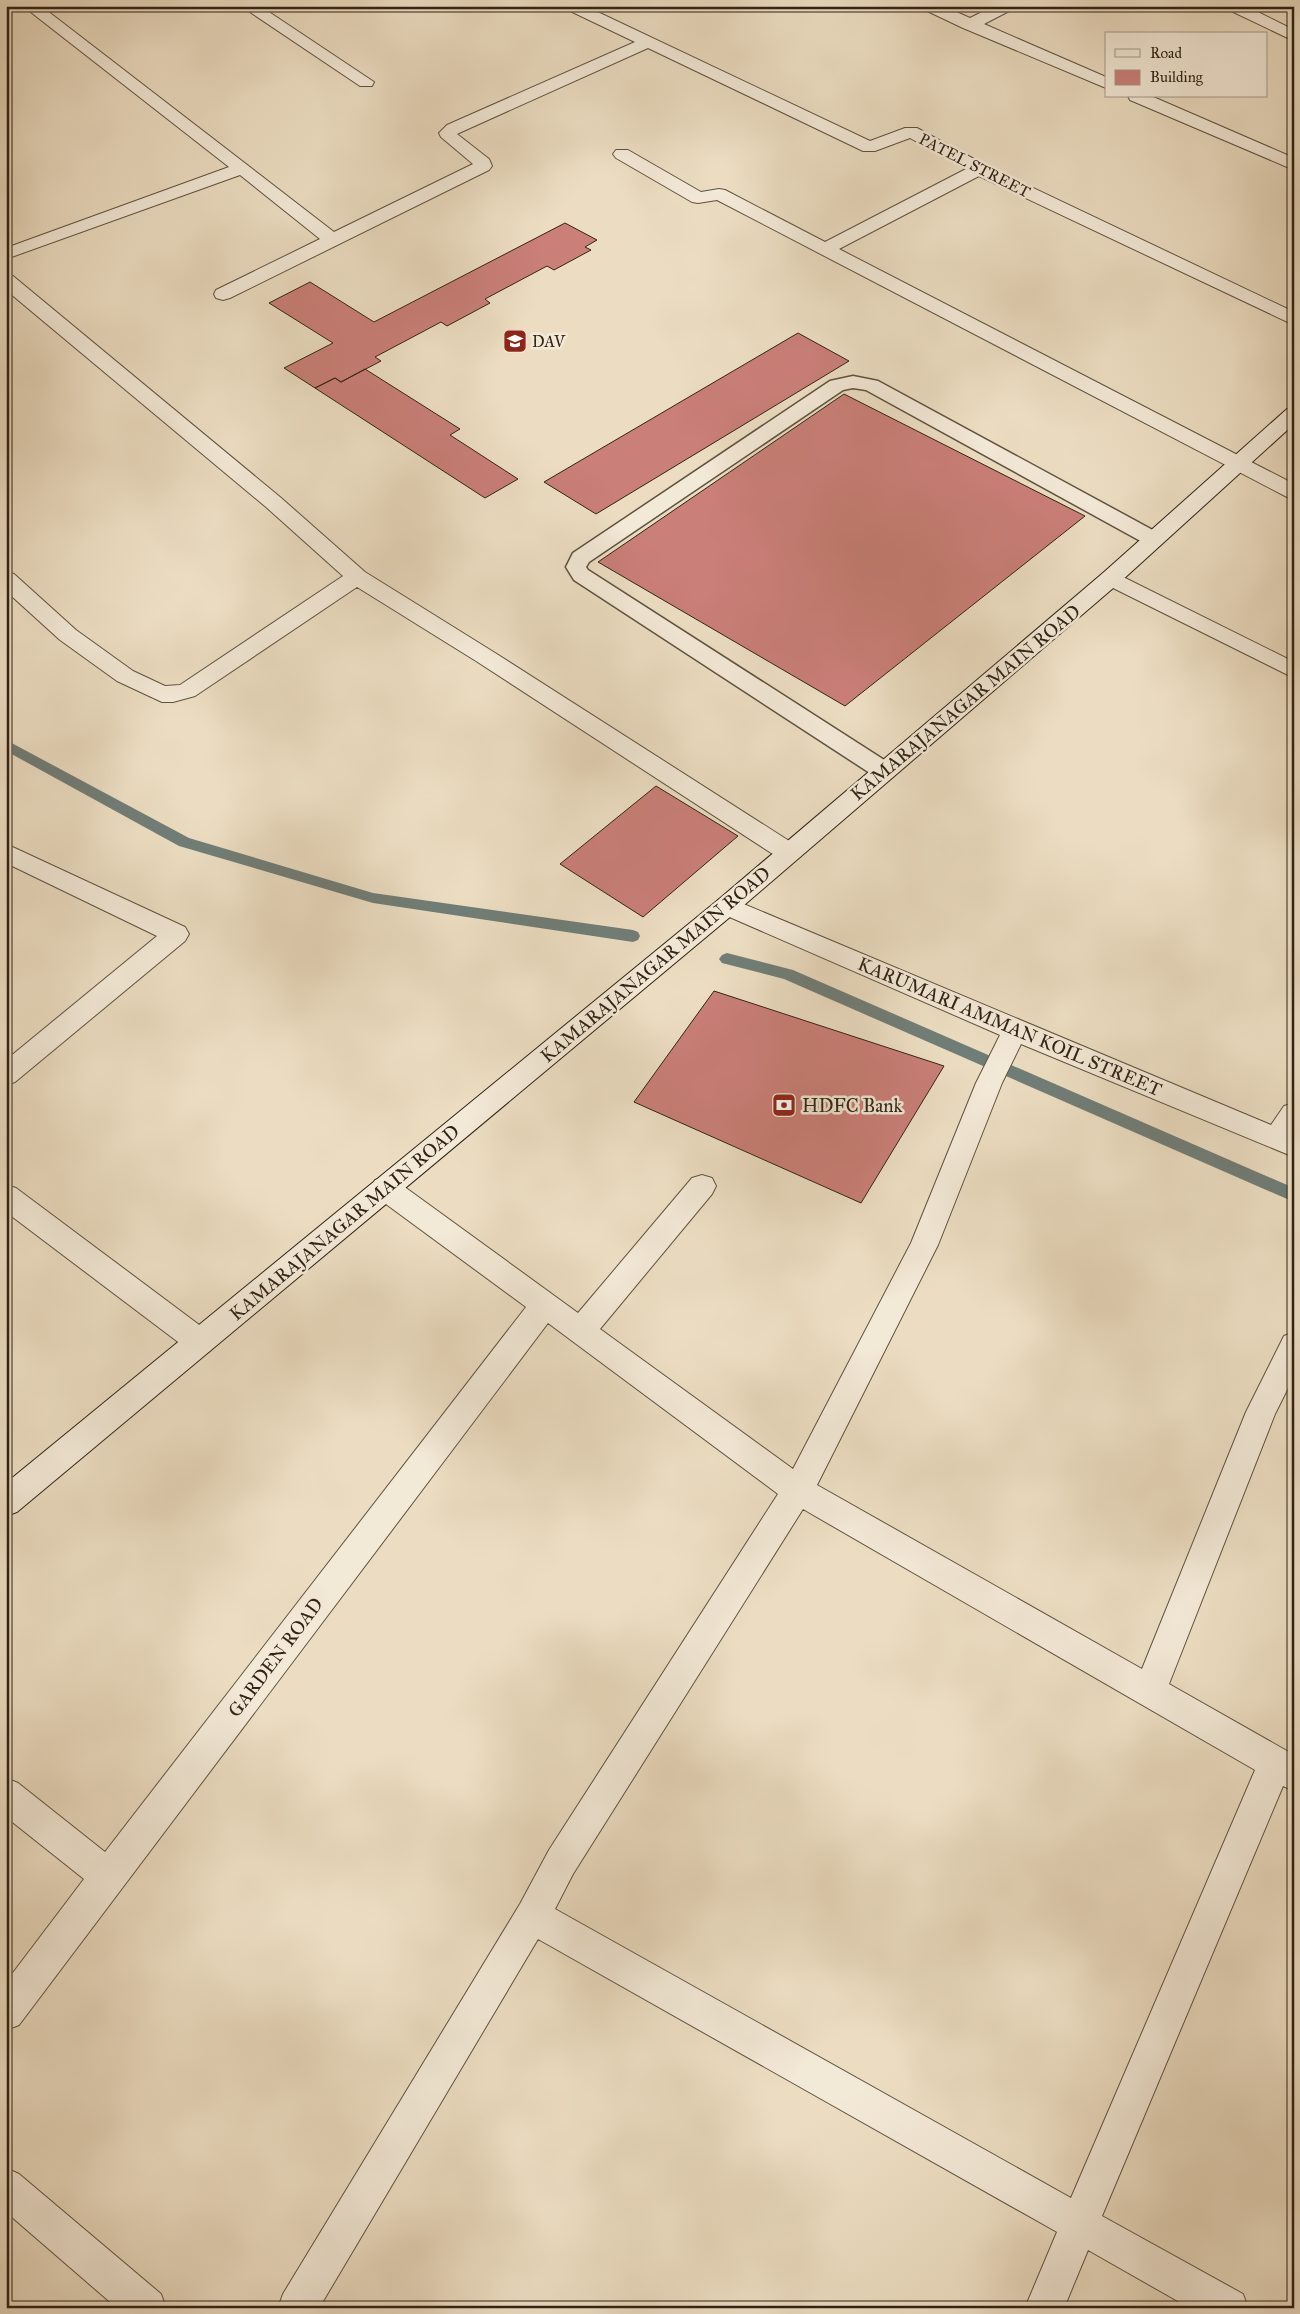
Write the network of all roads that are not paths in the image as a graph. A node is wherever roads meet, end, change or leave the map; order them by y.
1 (31, 6) edge
2 (249, 6) edge
3 (572, 6) edge
4 (929, 6) edge
5 (1007, 6) edge
6 (1233, 6) edge
7 (969, 25) junction
8 (1294, 36) edge
9 (648, 42) junction
10 (366, 82) dead end
11 (1105, 83) edge
12 (1141, 98) edge
13 (622, 154) dead end
14 (1294, 165) edge
15 (242, 168) junction
16 (979, 169) junction
17 (332, 240) junction
18 (825, 249) junction
19 (6, 254) edge
20 (6, 280) edge
21 (223, 294) dead end
22 (1294, 319) edge
23 (1294, 413) edge
24 (1237, 462) junction
25 (1294, 492) edge
26 (1153, 539) junction
27 (357, 577) junction
28 (1111, 578) junction
29 (6, 579) edge
30 (1294, 671) edge
31 (884, 771) junction
32 (788, 852) junction
33 (6, 853) edge
34 (727, 906) junction
35 (1015, 1030) junction
36 (6, 1075) edge
37 (1294, 1114) edge
38 (1285, 1142) edge
39 (702, 1186) dead end
40 (385, 1188) junction
41 (6, 1196) edge
42 (545, 1305) junction
43 (581, 1331) junction
44 (200, 1342) junction
45 (1294, 1345) edge
46 (798, 1490) junction
47 (6, 1502) edge
48 (1148, 1692) junction
49 (1285, 1769) edge
50 (6, 1795) edge
51 (108, 1876) junction
52 (532, 1916) junction
53 (6, 2012) edge
54 (6, 2186) edge
55 (1079, 2224) junction
56 (147, 2308) edge
57 (297, 2308) edge
58 (1044, 2308) edge
59 (1229, 2308) edge

1 - 15 street
2 - 10 street
3 - 9 street, PATEL STREET
4 - 7 street
5 - 7 street
6 - 8 street
7 - 11 street
9 - 16 street, PATEL STREET
9 - 17 street
12 - 14 street
13 - 18 street
15 - 17 street
15 - 19 street
16 - 18 street
16 - 22 street, PATEL STREET
17 - 21 street
18 - 24 street
20 - 27 street
23 - 24 street, KAMARAJANAGAR MAIN ROAD
24 - 25 street
24 - 26 street, KAMARAJANAGAR MAIN ROAD
26 - 28 street, KAMARAJANAGAR MAIN ROAD
26 - 31 lane
27 - 29 street
27 - 32 street
28 - 30 street
28 - 31 street, KAMARAJANAGAR MAIN ROAD
31 - 32 street, KAMARAJANAGAR MAIN ROAD
32 - 34 street, KAMARAJANAGAR MAIN ROAD
33 - 36 street
34 - 35 street, KARUMARI AMMAN KOIL STREET
34 - 40 street, KAMARAJANAGAR MAIN ROAD
35 - 38 street, KARUMARI AMMAN KOIL STREET
35 - 46 street
37 - 38 street
39 - 43 street
40 - 42 street
40 - 44 street, KAMARAJANAGAR MAIN ROAD
41 - 44 street
42 - 43 street
42 - 51 street, GARDEN ROAD
43 - 46 street
44 - 47 street, KAMARAJANAGAR MAIN ROAD
45 - 48 street
46 - 48 street
46 - 52 street
48 - 49 street
49 - 55 street
50 - 51 street
51 - 53 street, GARDEN ROAD
52 - 55 street
52 - 57 street
54 - 56 street
55 - 58 street
55 - 59 street

